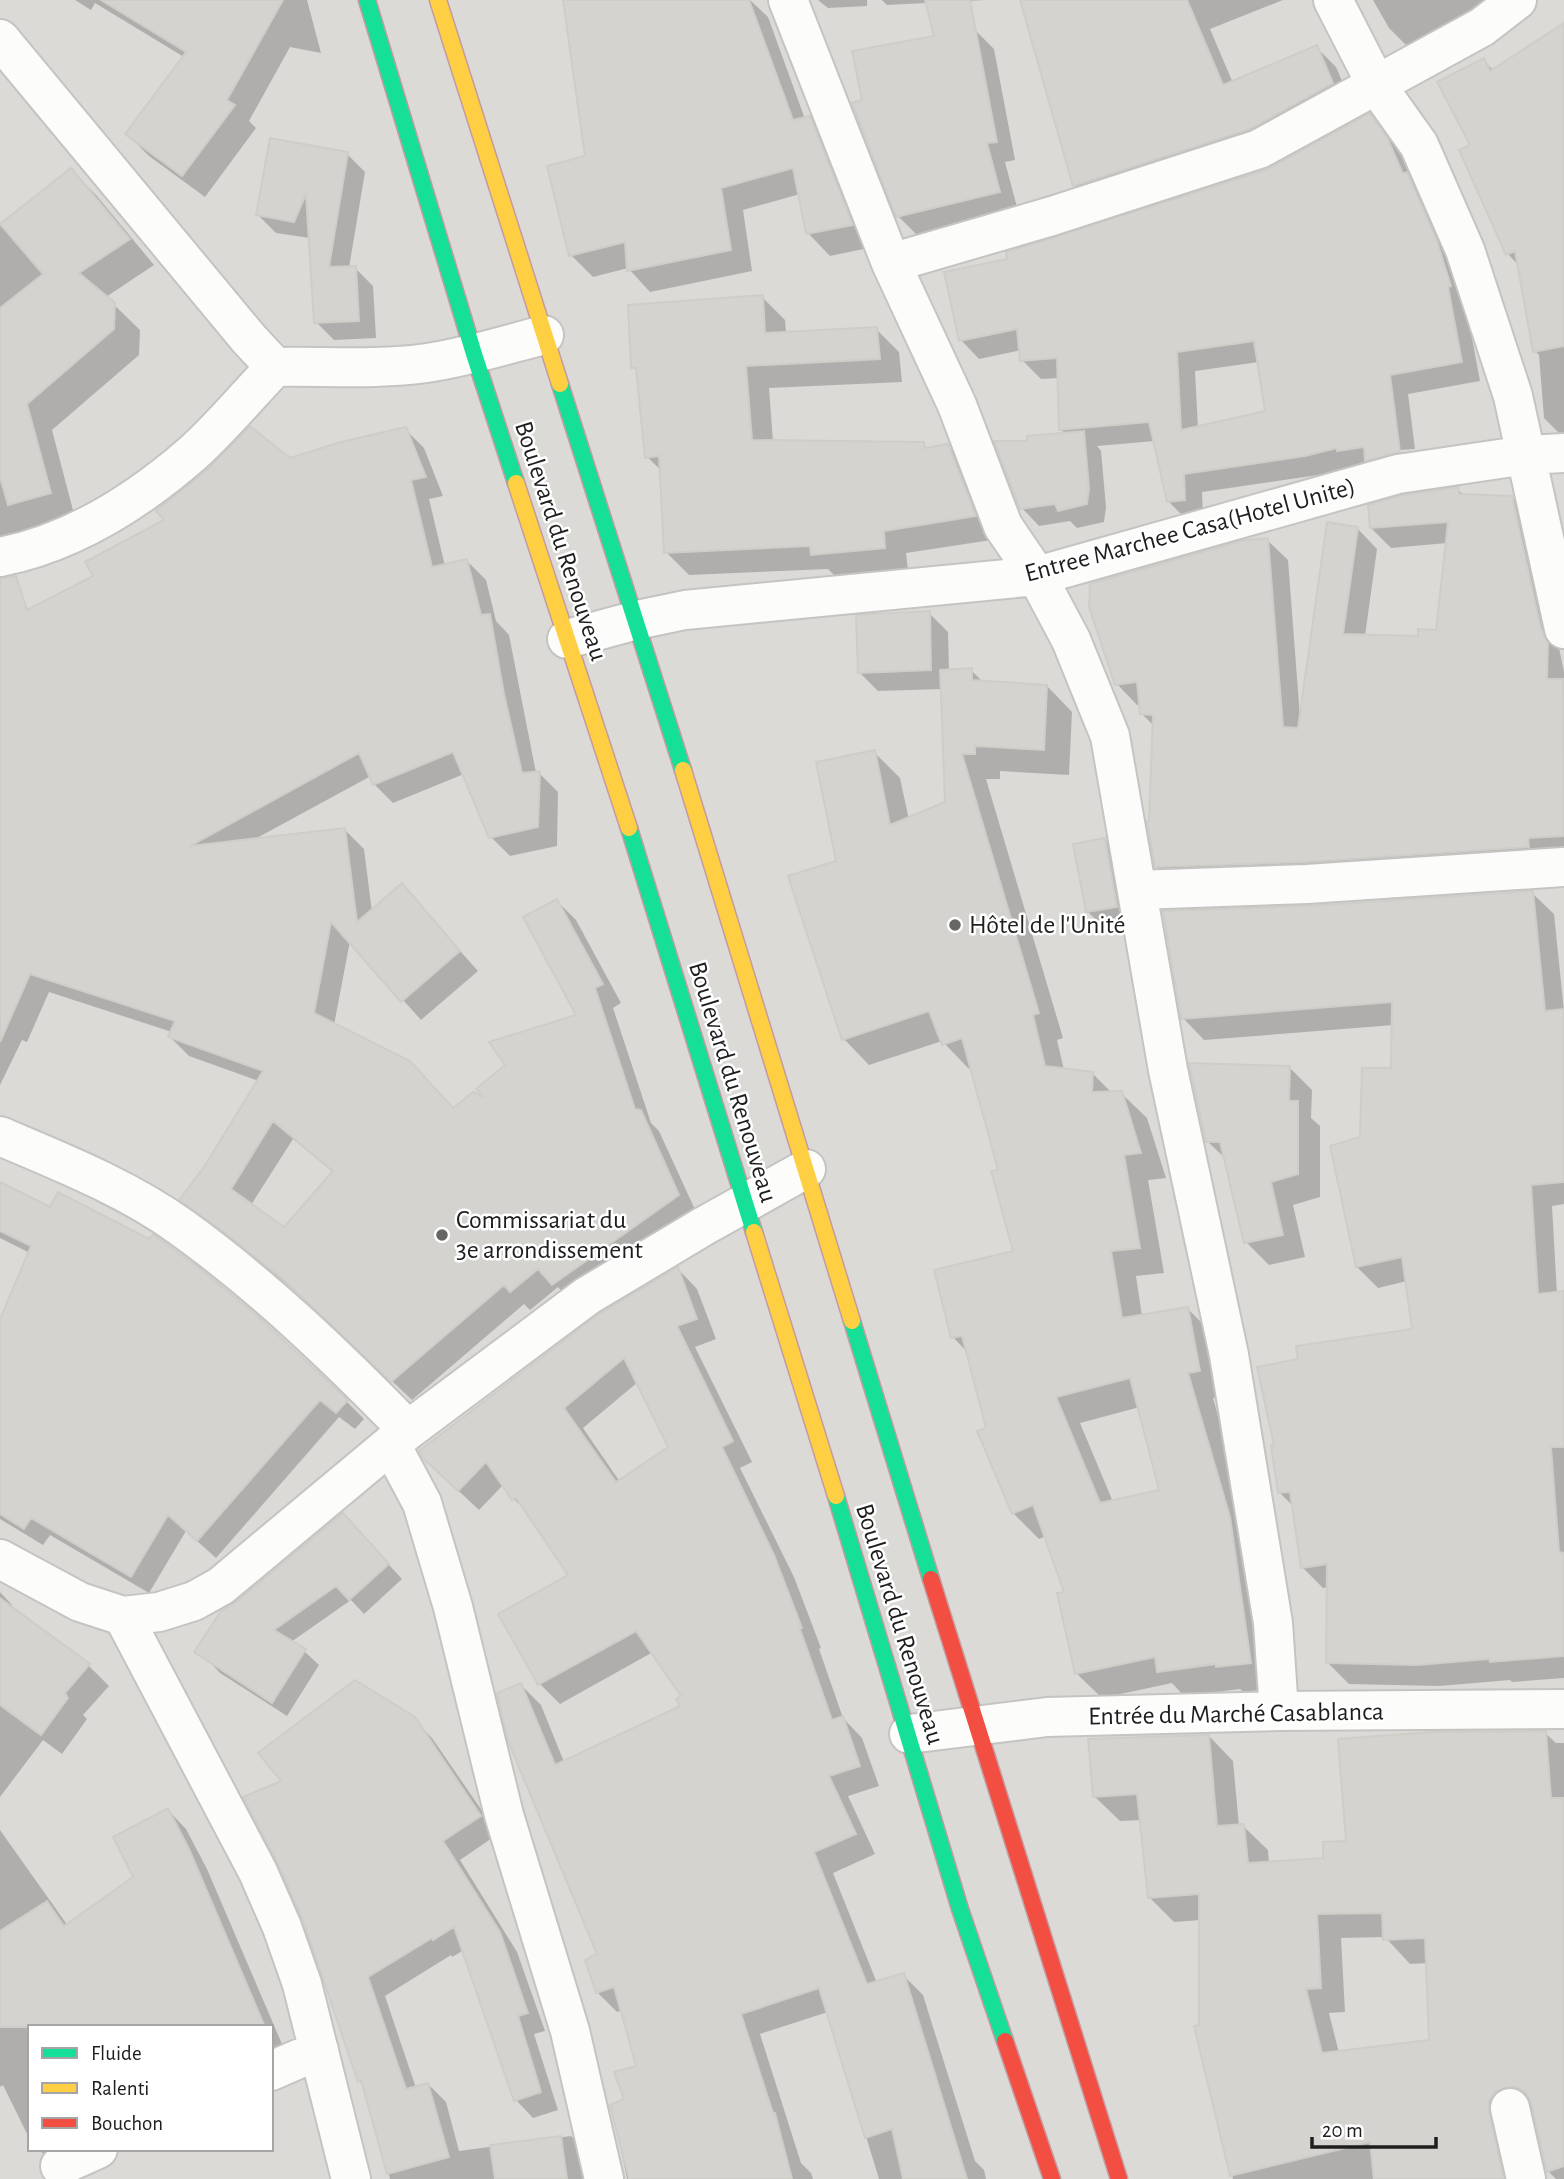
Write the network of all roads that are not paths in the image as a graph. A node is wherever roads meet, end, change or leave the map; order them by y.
1 (367, 0) edge
2 (438, 0) edge
3 (788, 0) edge
4 (1334, 0) edge
5 (1517, 0) edge
6 (0, 39) edge
7 (1377, 86) junction
8 (891, 263) junction
9 (544, 335) junction
10 (474, 354) junction
11 (275, 367) junction
12 (1564, 453) edge
13 (1526, 455) junction
14 (0, 557) edge
15 (1037, 576) junction
16 (636, 620) junction
17 (1564, 629) edge
18 (567, 639) junction
19 (1564, 867) edge
20 (1137, 890) junction
21 (0, 1136) edge
22 (806, 1169) junction
23 (744, 1203) junction
24 (400, 1438) junction
25 (0, 1559) edge
26 (124, 1616) junction
27 (1564, 1709) edge
28 (1279, 1711) junction
29 (976, 1726) junction
30 (909, 1734) junction
31 (319, 2049) junction
32 (273, 2070) edge
33 (1510, 2108) dead end
34 (93, 2151) edge
35 (60, 2166) dead end
36 (351, 2179) edge
37 (604, 2179) edge
38 (1052, 2179) edge
39 (1119, 2179) edge
40 (1526, 2179) edge

1 - 10 highway, Boulevard du Renouveau
2 - 9 highway, Boulevard du Renouveau
3 - 8 street
4 - 7 street
5 - 7 street
6 - 11 street
7 - 8 street
7 - 13 street
8 - 15 street
9 - 10 street
9 - 16 highway, Boulevard du Renouveau
10 - 11 street
10 - 18 highway, Boulevard du Renouveau
11 - 14 street
12 - 13 street, Entree Marchee Casa(Hotel Unite)
13 - 15 street, Entree Marchee Casa(Hotel Unite)
13 - 17 street
15 - 16 street, Entree Marchee Casa(Hotel Unite)
15 - 20 street
16 - 18 street, Entree Marchee Casa(Hotel Unite)
16 - 22 highway, Boulevard du Renouveau
18 - 23 highway, Boulevard du Renouveau
19 - 20 street
20 - 28 street
21 - 24 street
22 - 23 street
22 - 29 highway, Boulevard du Renouveau
23 - 24 street
23 - 30 highway, Boulevard du Renouveau
24 - 26 street
24 - 37 street
25 - 26 street
26 - 31 street
27 - 28 street, Entrée du Marché Casablanca
28 - 29 street, Entrée du Marché Casablanca
29 - 30 street, Entrée du Marché Casablanca
29 - 39 highway, Boulevard du Renouveau
30 - 38 highway, Boulevard du Renouveau
31 - 32 street
31 - 36 street
33 - 40 street
34 - 35 street

